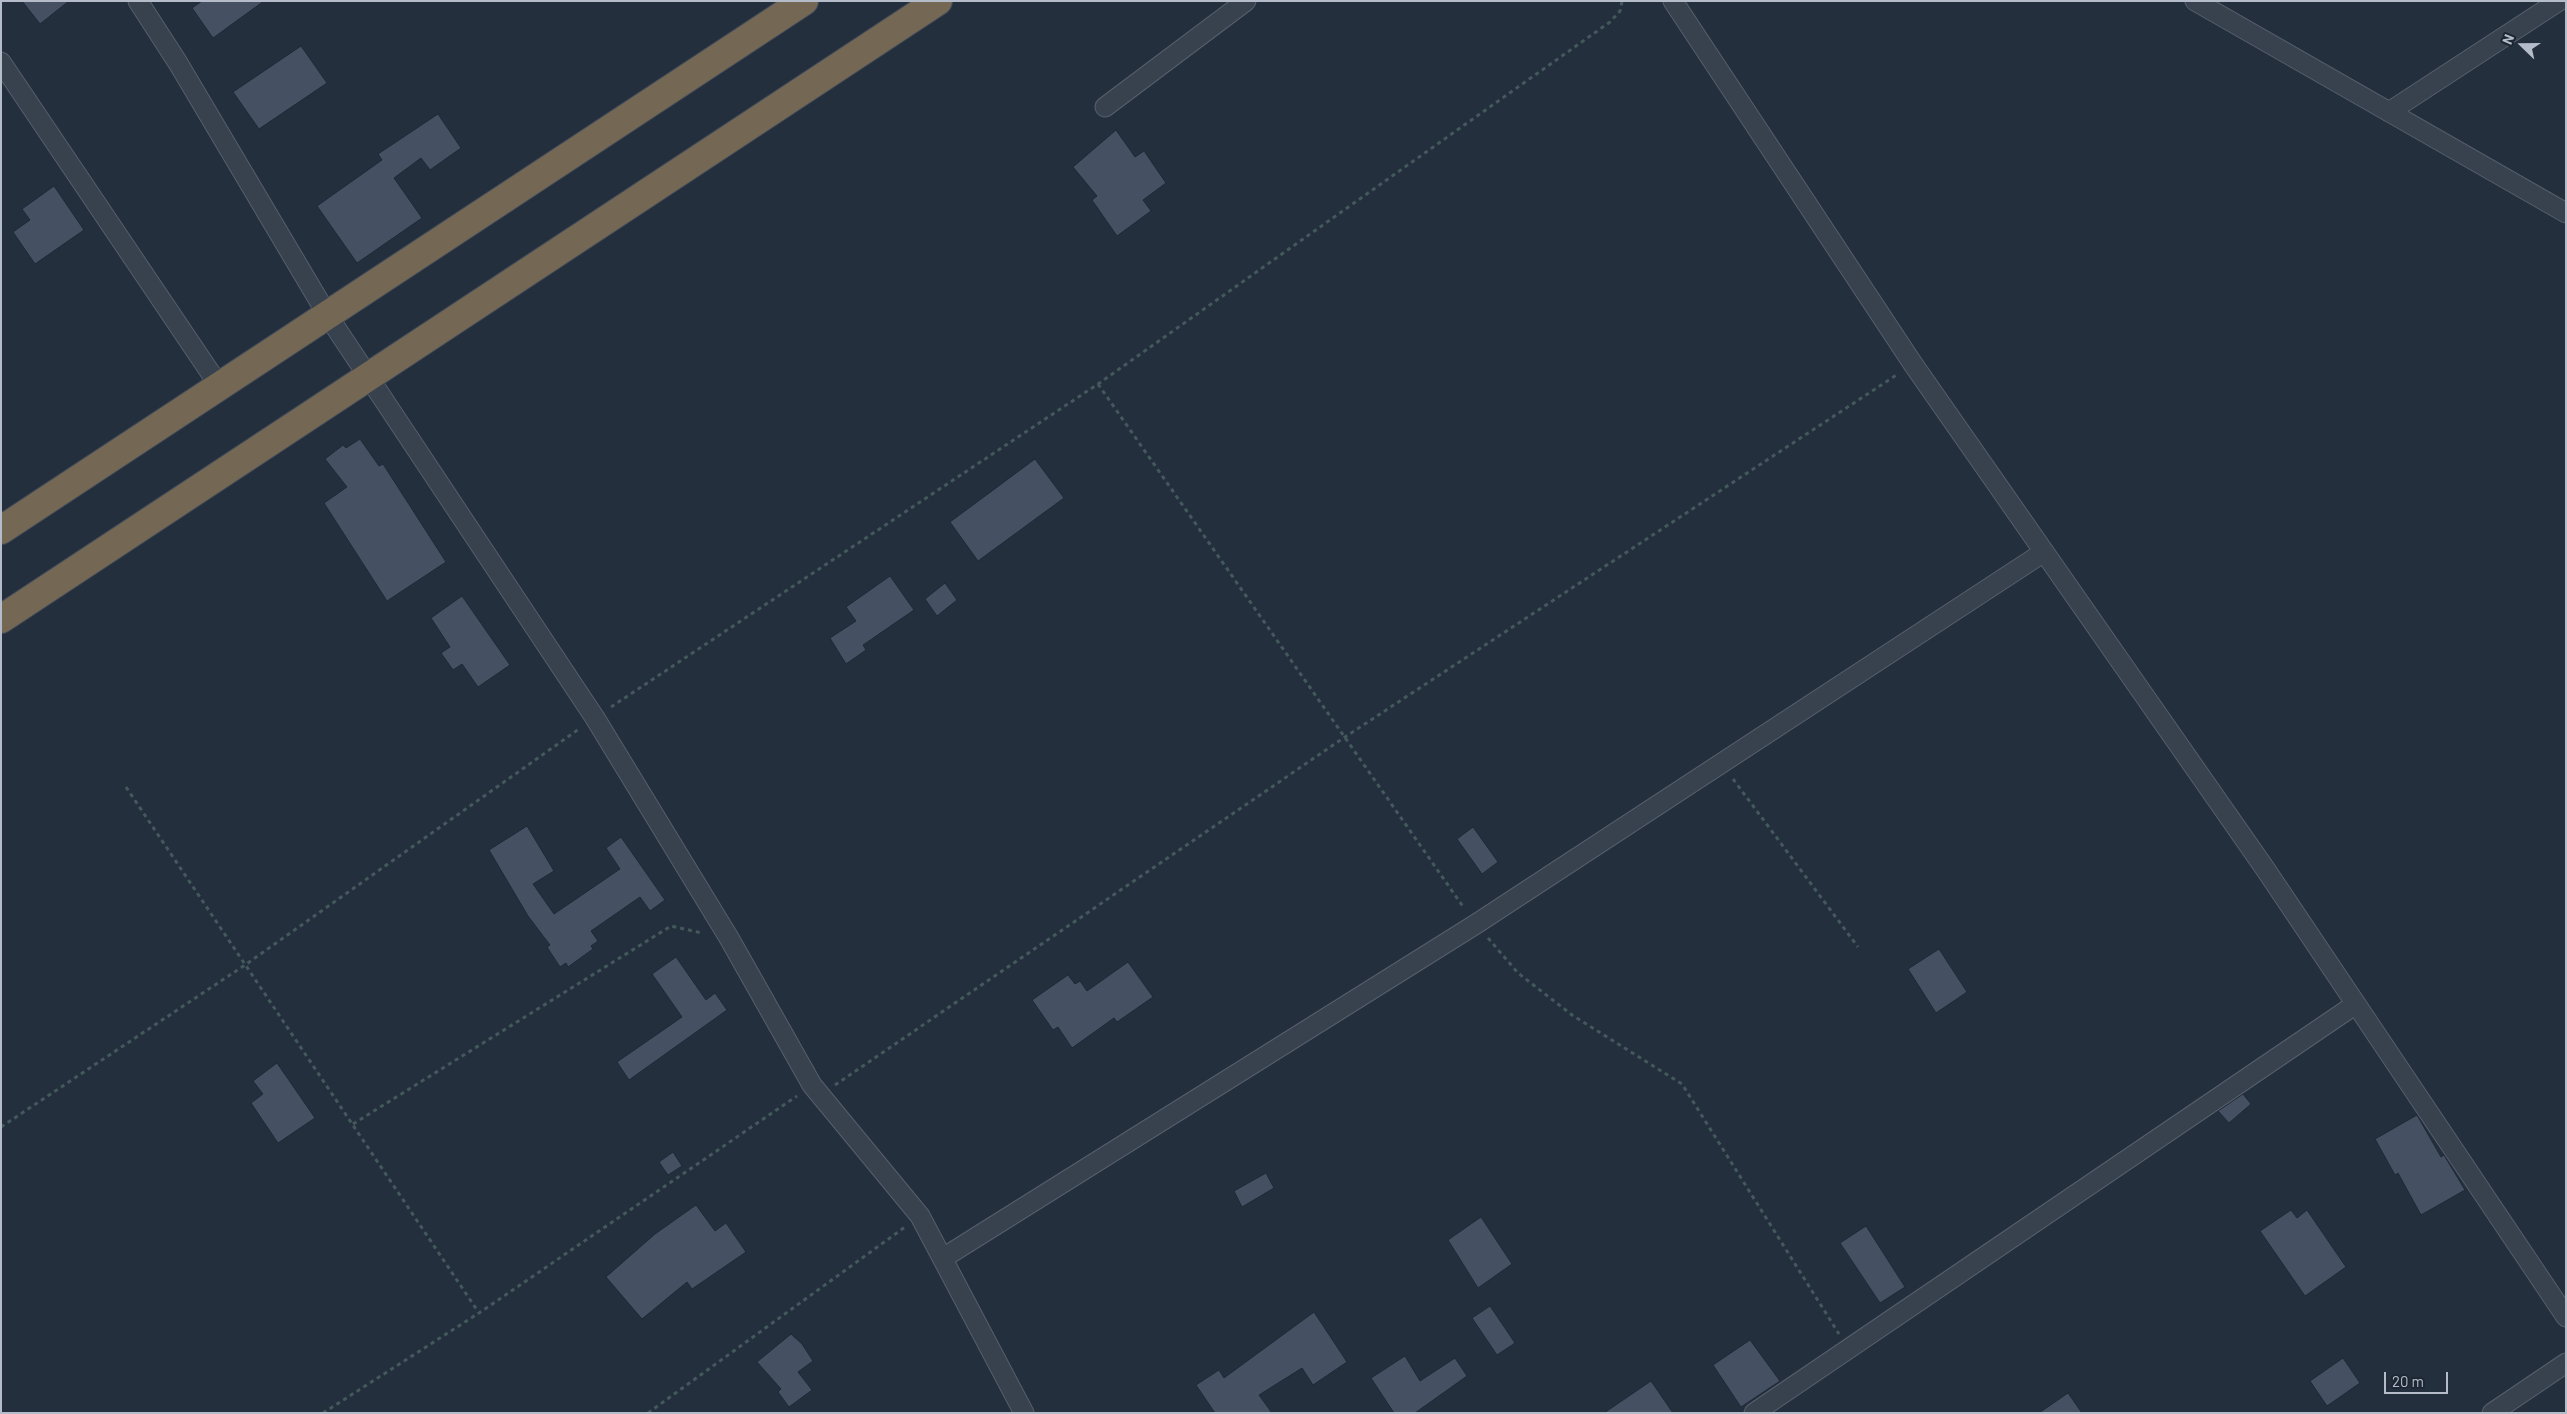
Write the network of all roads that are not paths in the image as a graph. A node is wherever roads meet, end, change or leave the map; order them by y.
1 (138, 1) edge
2 (804, 1) edge
3 (938, 1) edge
4 (1246, 1) edge
5 (1673, 1) edge
6 (2195, 1) edge
7 (2559, 1) edge
8 (1, 62) edge
9 (1105, 107) dead end
10 (2389, 112) junction
11 (2566, 213) edge
12 (328, 316) junction
13 (369, 375) junction
14 (220, 387) junction
15 (1, 530) edge
16 (2044, 552) junction
17 (1, 619) edge
18 (2356, 1004) junction
19 (944, 1258) junction
20 (2566, 1317) edge
21 (2566, 1363) edge
22 (1024, 1413) edge
23 (1754, 1413) edge
24 (2492, 1413) edge

1 - 12 street
2 - 12 highway
3 - 13 highway
4 - 9 street
5 - 16 street
6 - 10 street
7 - 10 street
8 - 14 street
10 - 11 street
12 - 13 street
12 - 14 highway
13 - 17 highway
13 - 19 street
14 - 15 highway
16 - 18 street
16 - 19 street
18 - 20 street
18 - 23 street
19 - 22 street
21 - 24 street

